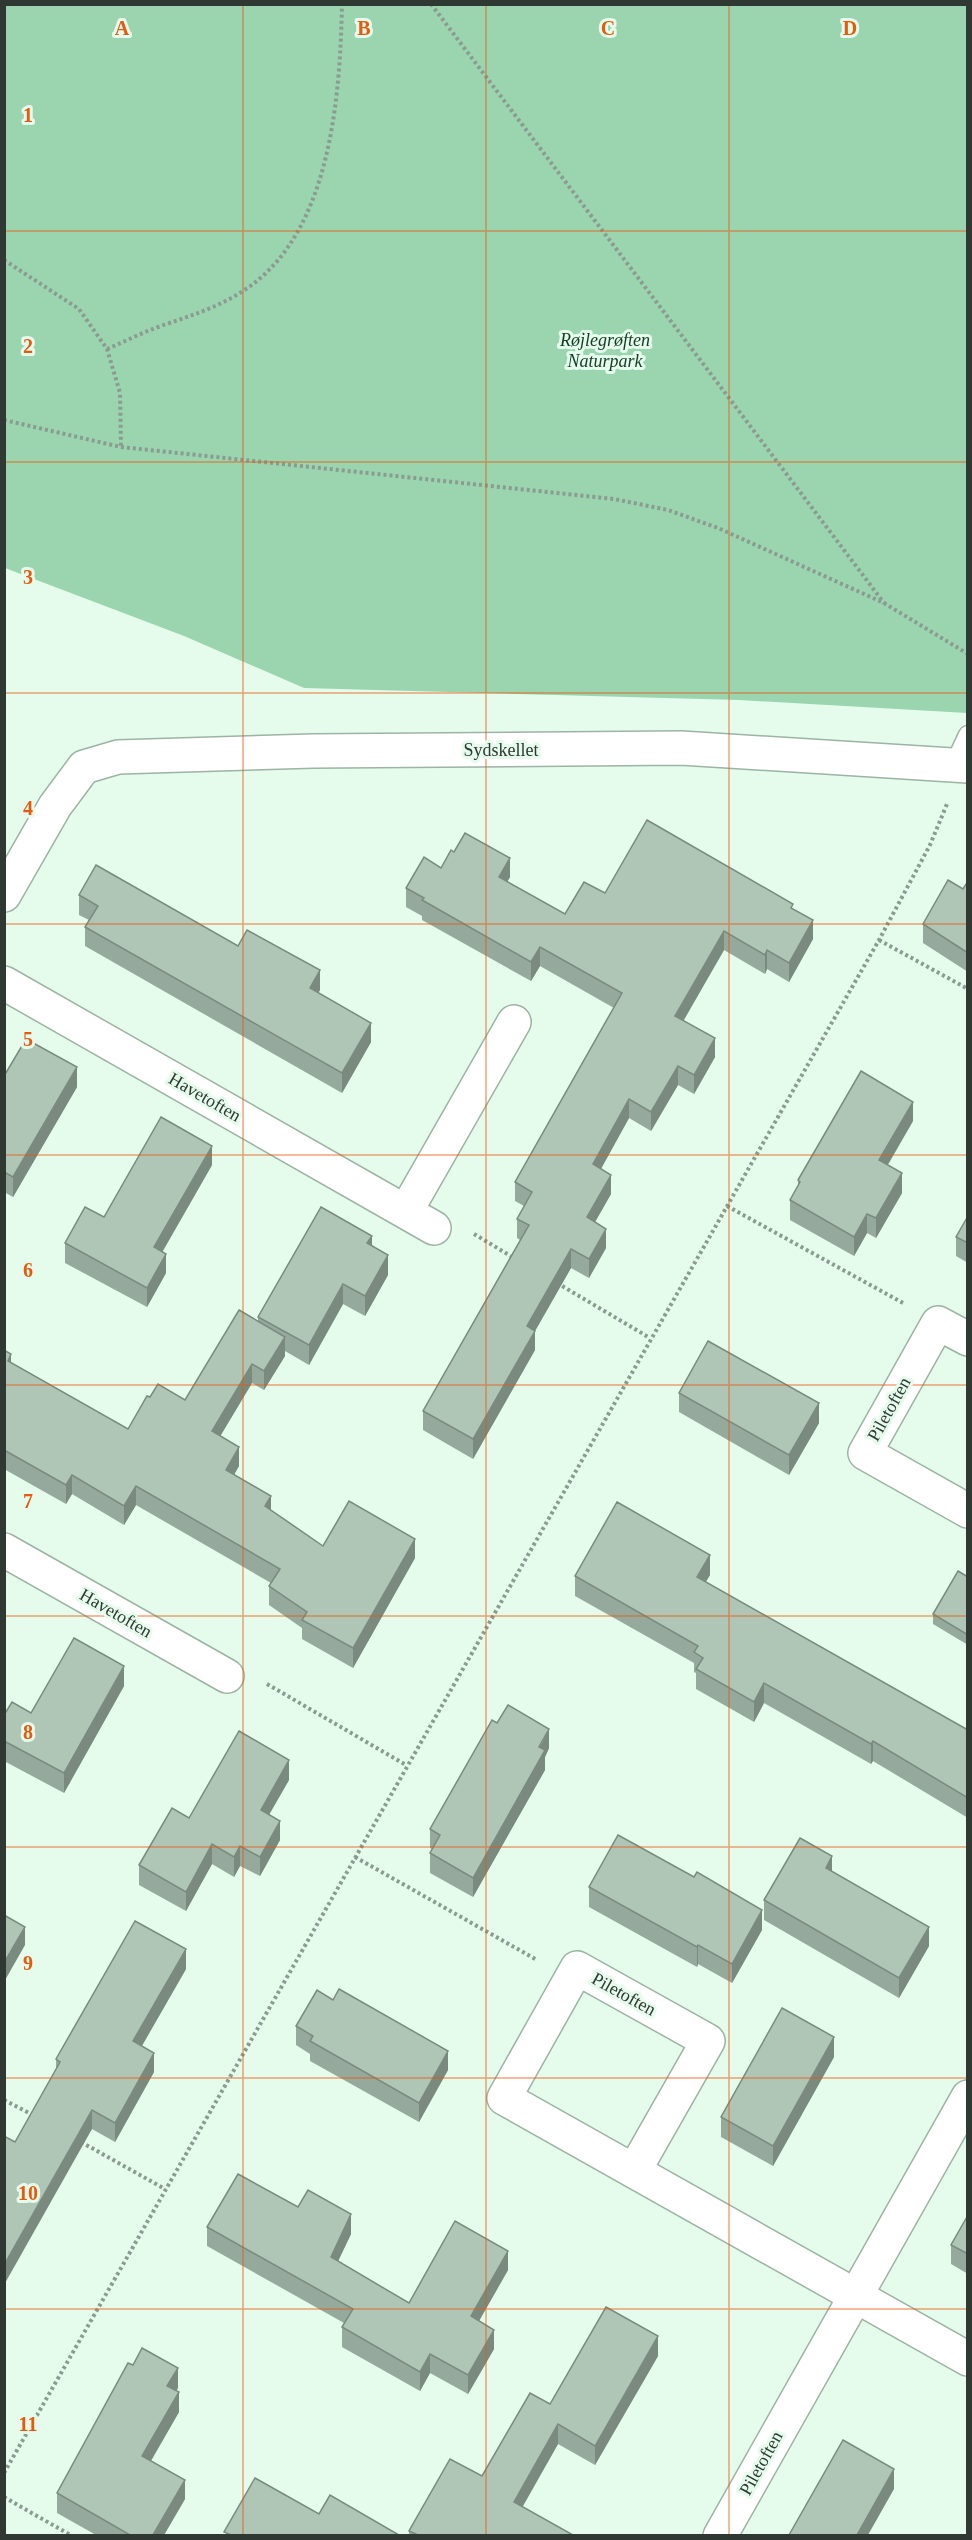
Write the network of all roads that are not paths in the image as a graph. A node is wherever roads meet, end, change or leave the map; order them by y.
1 (968, 735) edge
2 (961, 765) edge
3 (4, 895) edge
4 (4, 982) edge
5 (514, 1022) dead end
6 (406, 1211) junction
7 (434, 1228) road end
8 (968, 1339) edge
9 (968, 1510) edge
10 (4, 1550) edge
11 (227, 1676) road end
12 (968, 2097) edge
13 (634, 2171) junction
14 (855, 2296) junction
15 (968, 2359) edge
16 (720, 2535) edge

1 - 2 lane
2 - 3 street, Sydskellet
4 - 6 street, Havetoften
5 - 6 street
6 - 7 street, Havetoften
8 - 9 street, Piletoften
10 - 11 street, Havetoften
12 - 14 street, Piletoften
13 - 13 street, Piletoften
13 - 14 street, Piletoften
14 - 15 street, Piletoften
14 - 16 street, Piletoften

